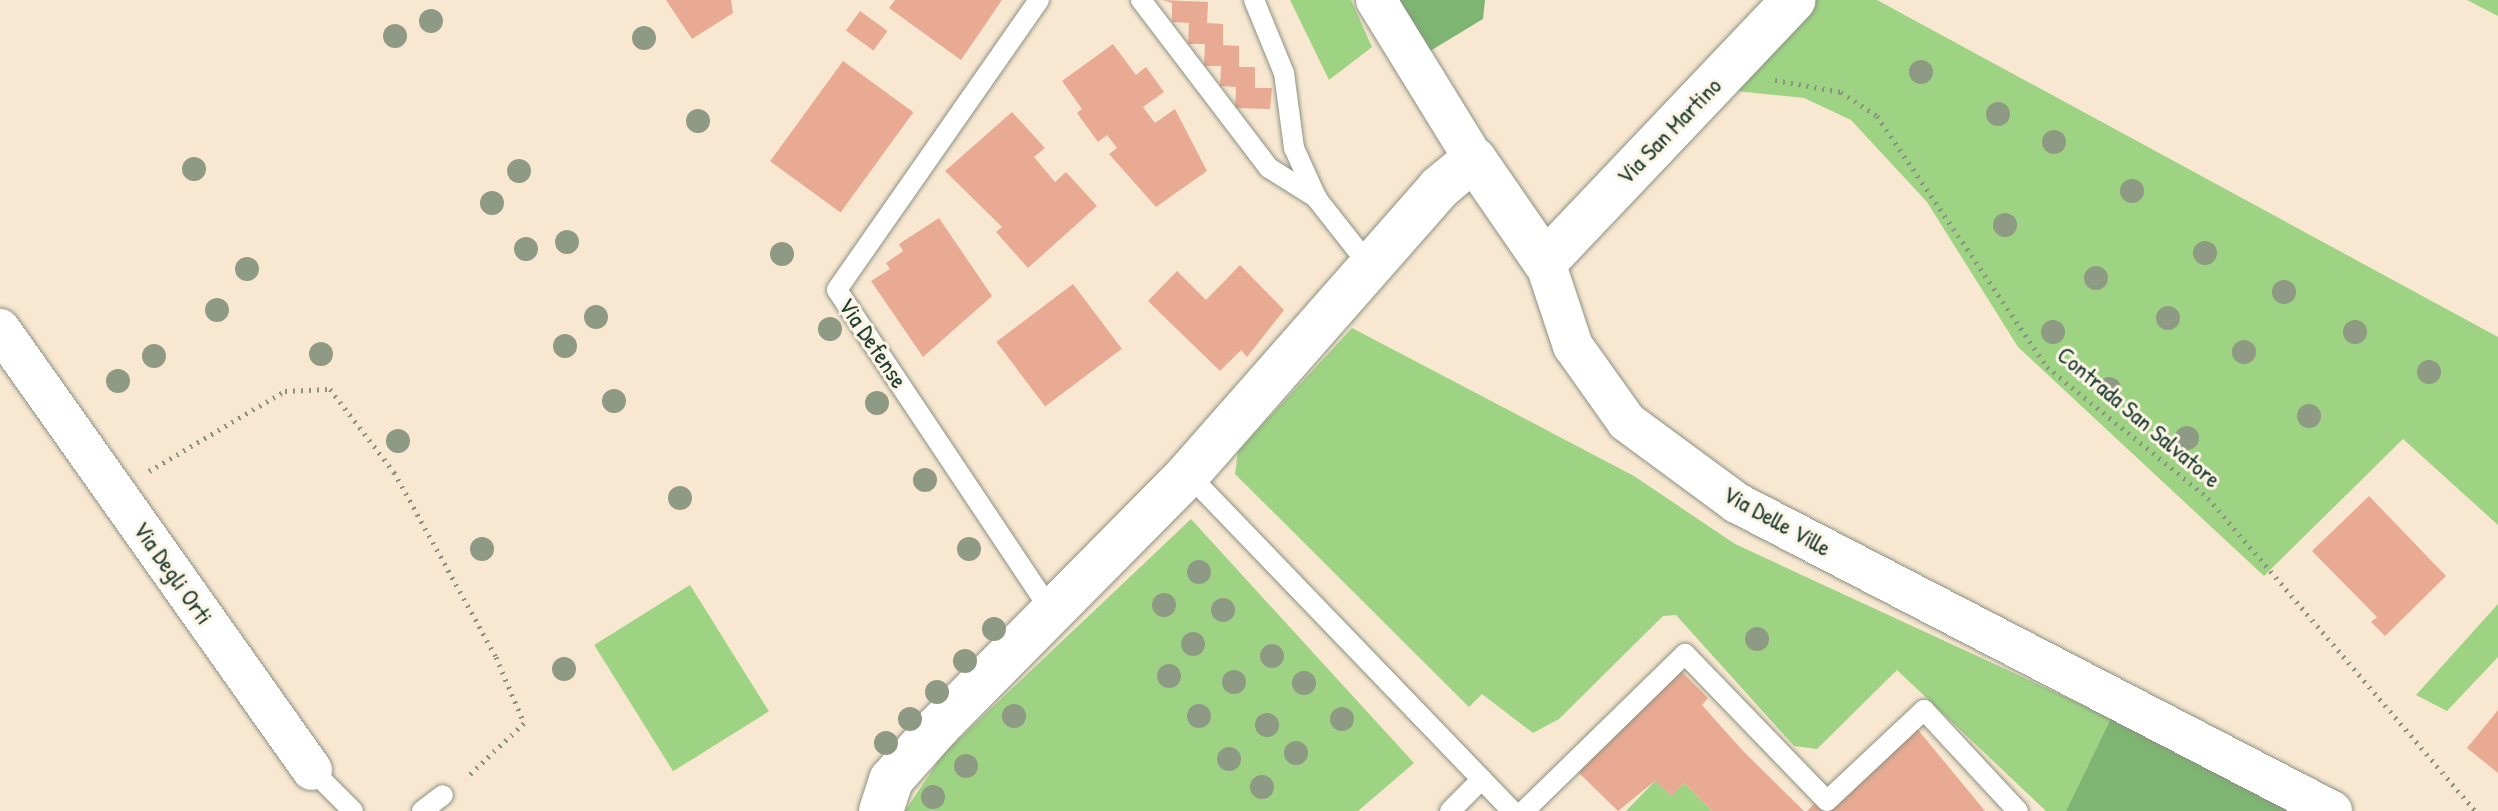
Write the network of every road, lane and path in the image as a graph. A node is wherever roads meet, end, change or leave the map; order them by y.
1 (1039, 0) edge
2 (1141, 0) edge
3 (1254, 0) edge
4 (1376, 0) edge
5 (1794, 0) edge
6 (1727, 70) junction
7 (1474, 159) junction
8 (1317, 199) junction
9 (1545, 262) junction
10 (1369, 265) junction
11 (0, 329) edge
12 (1188, 474) junction
13 (116, 493) junction
14 (1051, 611) junction
15 (312, 770) joint
16 (1482, 779) junction
17 (443, 795) joint
18 (353, 811) edge
19 (422, 811) edge
20 (881, 811) edge
21 (1450, 811) edge
22 (1512, 811) edge
23 (1524, 811) edge
24 (2018, 811) edge
25 (2332, 811) edge
26 (2475, 811) edge

1 - 14 lane, Via Defense
2 - 8 lane
3 - 8 lane
4 - 7 street, Via Delle Ville
5 - 6 street, Via San Martino
6 - 9 street, Via San Martino
6 - 26 path, Contrada San Salvatore
7 - 9 street, Via Delle Ville
7 - 10 street
8 - 10 lane
9 - 25 street, Via Delle Ville
10 - 12 street
11 - 13 street, Via Degli Orti
12 - 14 street
12 - 16 lane
13 - 15 street, Via Degli Orti
13 - 17 path
14 - 20 street
15 - 18 lane, Via Degli Orti
16 - 21 lane
16 - 22 lane
17 - 19 lane
23 - 24 lane

